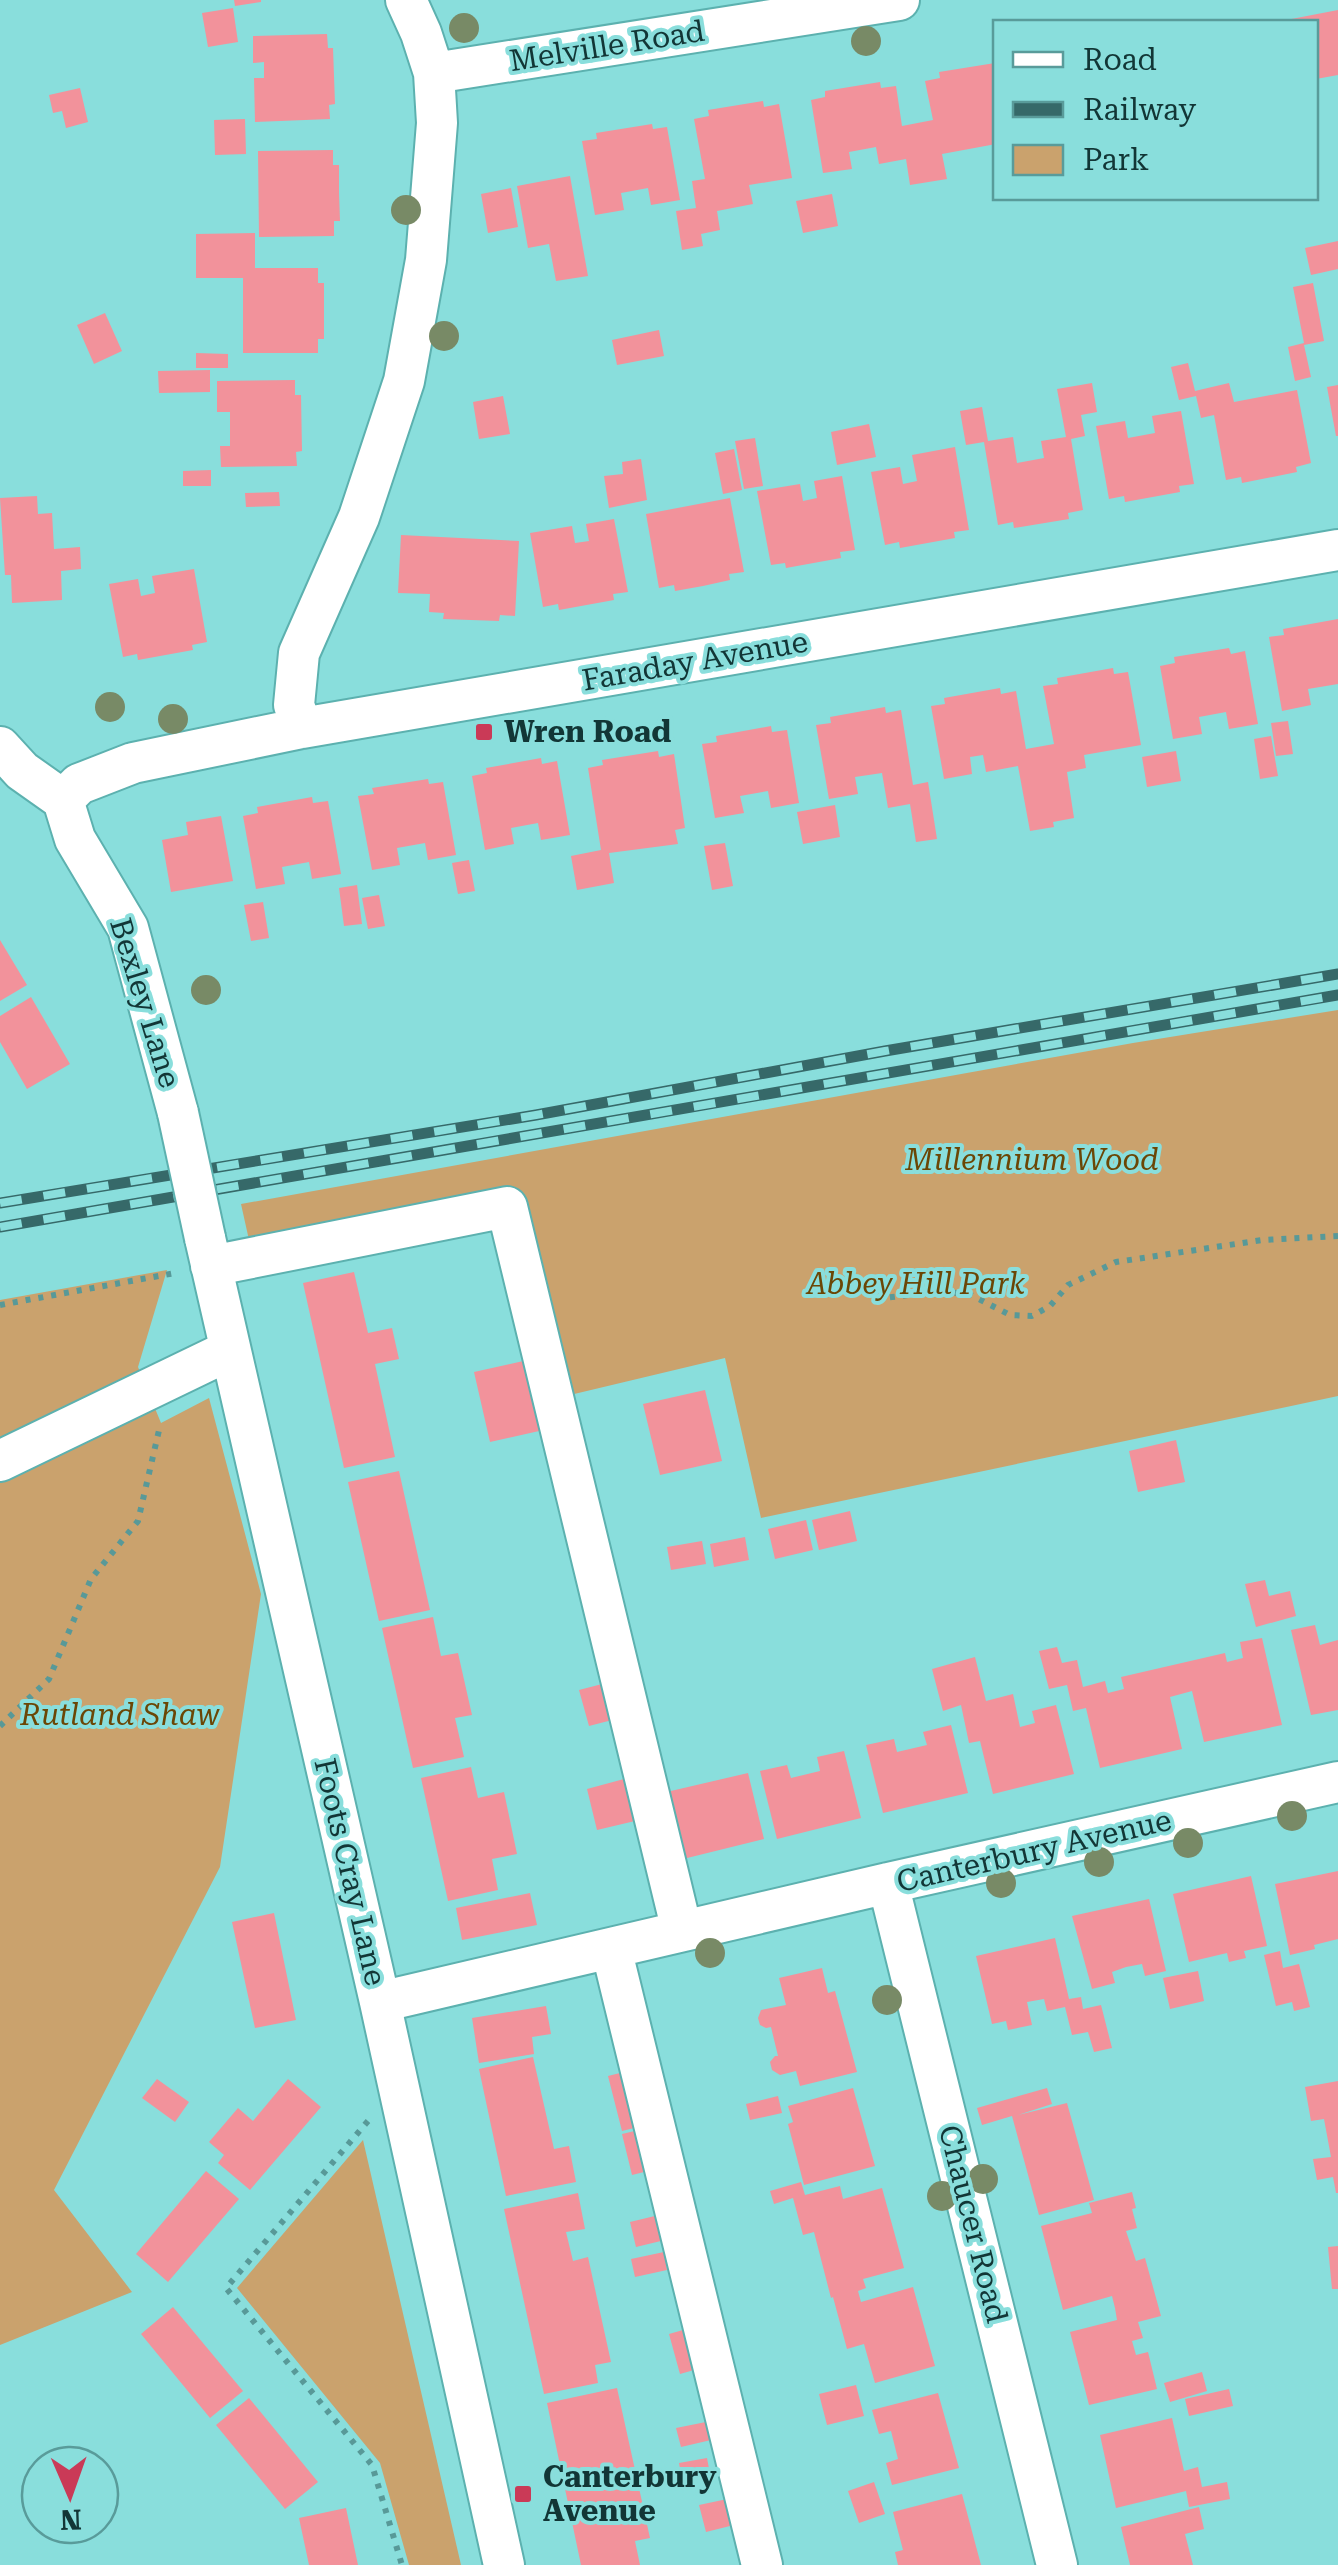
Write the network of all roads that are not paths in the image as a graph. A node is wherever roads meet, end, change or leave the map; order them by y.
1 (406, 0) edge
2 (900, 0) edge
3 (434, 74) junction
4 (1338, 550) edge
5 (302, 728) junction
6 (0, 746) edge
7 (63, 800) junction
8 (193, 1180) joint
9 (208, 1252) junction
10 (230, 1350) junction
11 (0, 1460) edge
12 (1338, 1782) edge
13 (888, 1884) junction
14 (682, 1931) junction
15 (611, 1948) junction
16 (380, 2002) junction
17 (504, 2565) edge
18 (762, 2565) edge
19 (1057, 2565) edge

1 - 3 street
2 - 3 street, Melville Road
3 - 5 street
4 - 5 street, Faraday Avenue
5 - 7 street, Faraday Avenue
6 - 7 street
7 - 8 street, Bexley Lane, bridge
8 - 9 street, Foots Cray Lane, bridge
9 - 10 street, Foots Cray Lane
9 - 14 street
10 - 11 street
10 - 16 street, Foots Cray Lane
12 - 13 street, Canterbury Avenue
13 - 14 street, Canterbury Avenue
13 - 19 street, Chaucer Road
14 - 15 street, Canterbury Avenue
15 - 16 street, Canterbury Avenue
15 - 18 street
16 - 17 street, Foots Cray Lane

